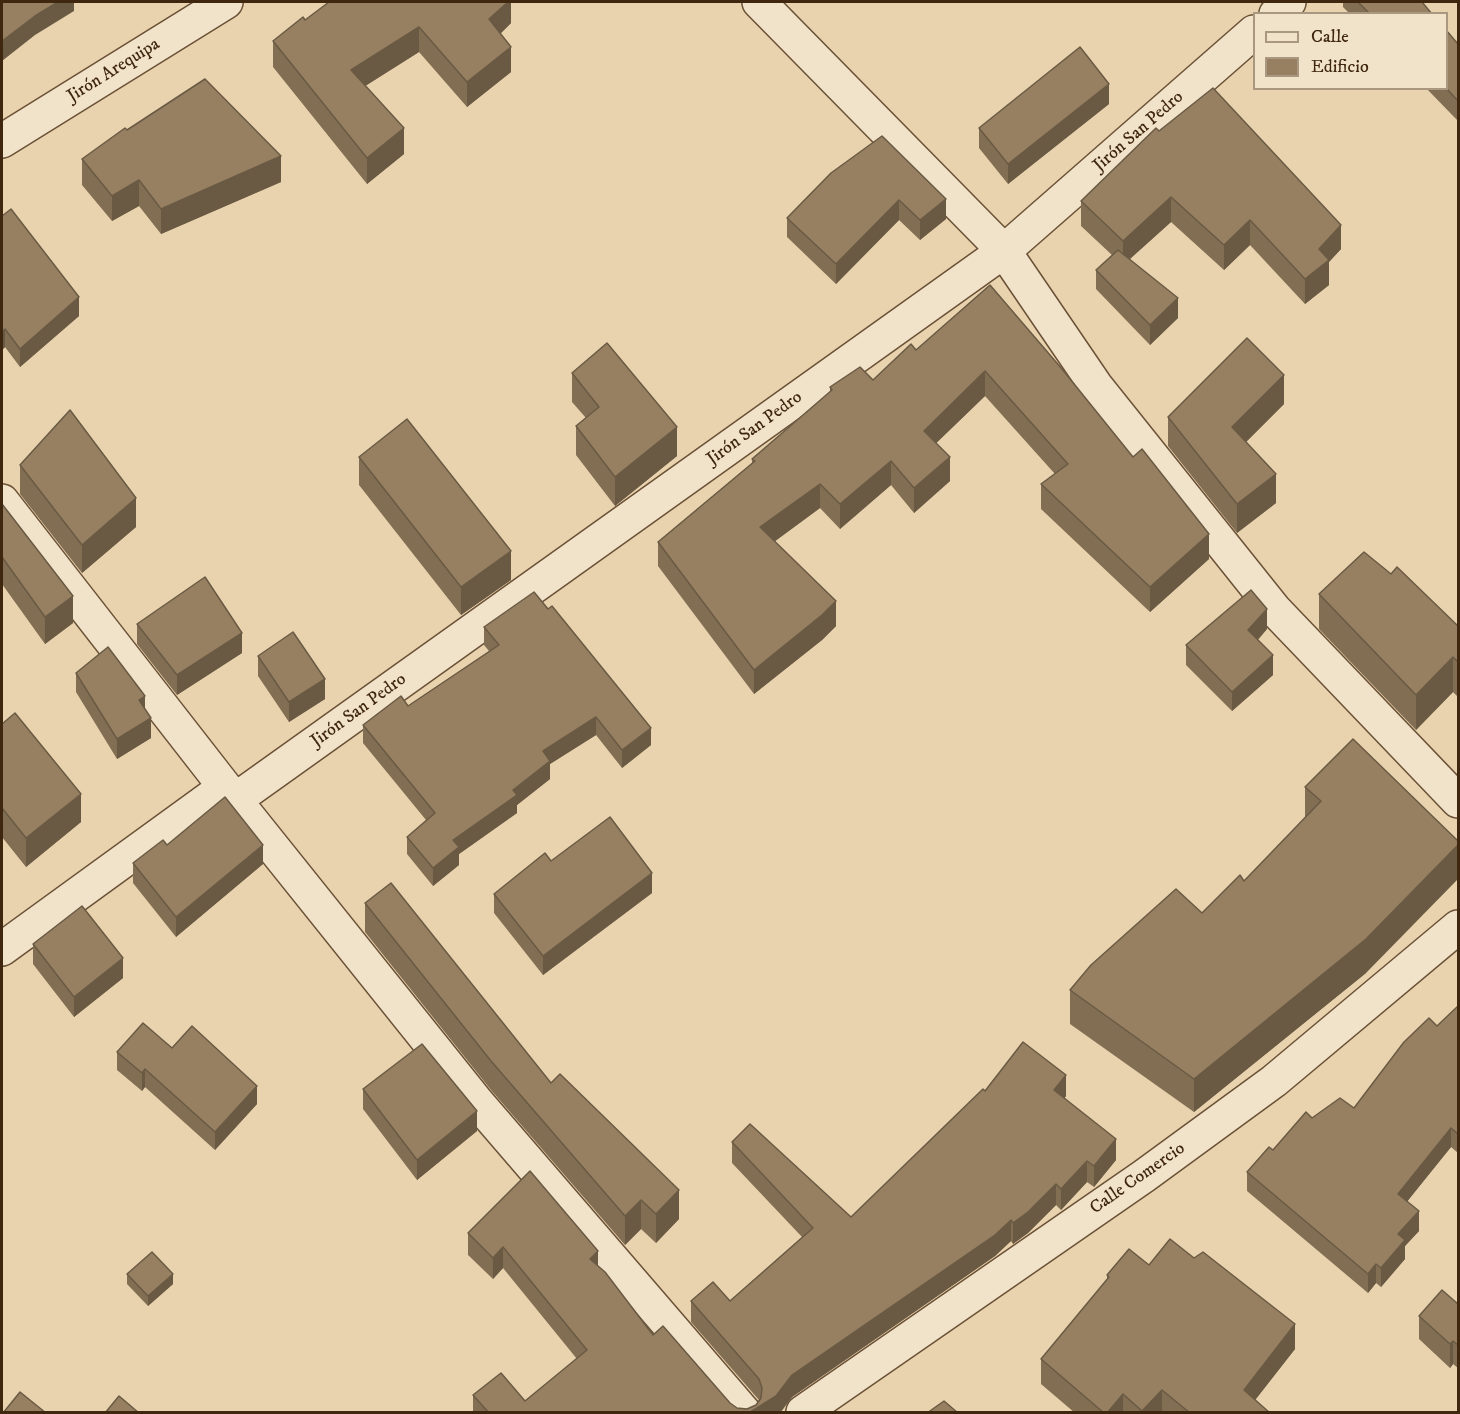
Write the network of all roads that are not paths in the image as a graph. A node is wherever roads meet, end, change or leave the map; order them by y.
1 (226, 2) edge
2 (759, 2) edge
3 (1290, 2) edge
4 (1278, 12) edge
5 (1253, 33) edge
6 (2, 141) edge
7 (1004, 251) junction
8 (2, 501) edge
9 (230, 794) junction
10 (1458, 801) edge
11 (1458, 927) edge
12 (2, 950) edge
13 (744, 1413) edge
14 (803, 1413) edge

1 - 6 street, Jirón Arequipa
2 - 7 street
3 - 4 street
5 - 7 street, Jirón San Pedro
7 - 9 street, Jirón San Pedro
7 - 10 street
8 - 9 street
9 - 12 street, Jirón San Pedro
9 - 13 street
11 - 14 street, Calle Comercio

